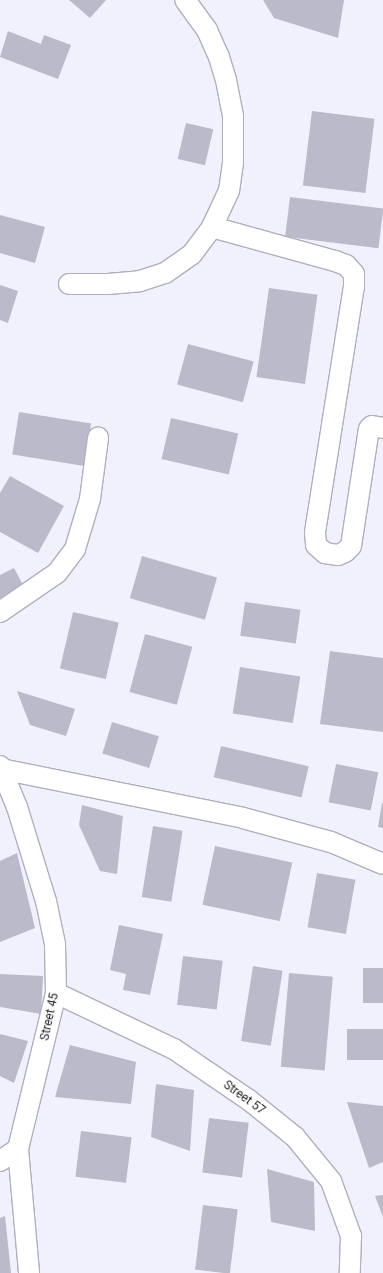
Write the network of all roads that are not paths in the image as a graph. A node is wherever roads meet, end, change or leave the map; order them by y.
1 (185, 0) edge
2 (212, 227) junction
3 (69, 284) dead end
4 (383, 428) edge
5 (98, 438) dead end
6 (0, 612) edge
7 (0, 768) edge
8 (383, 864) edge
9 (56, 993) junction
10 (18, 1149) junction
11 (0, 1161) edge
12 (28, 1273) edge
13 (350, 1273) edge

1 - 2 street
2 - 3 street
2 - 4 street
5 - 6 street
7 - 8 street
7 - 9 street, Street 45
9 - 10 street, Street 45
9 - 13 street, Street 57
10 - 11 street
10 - 12 street, Street 45

